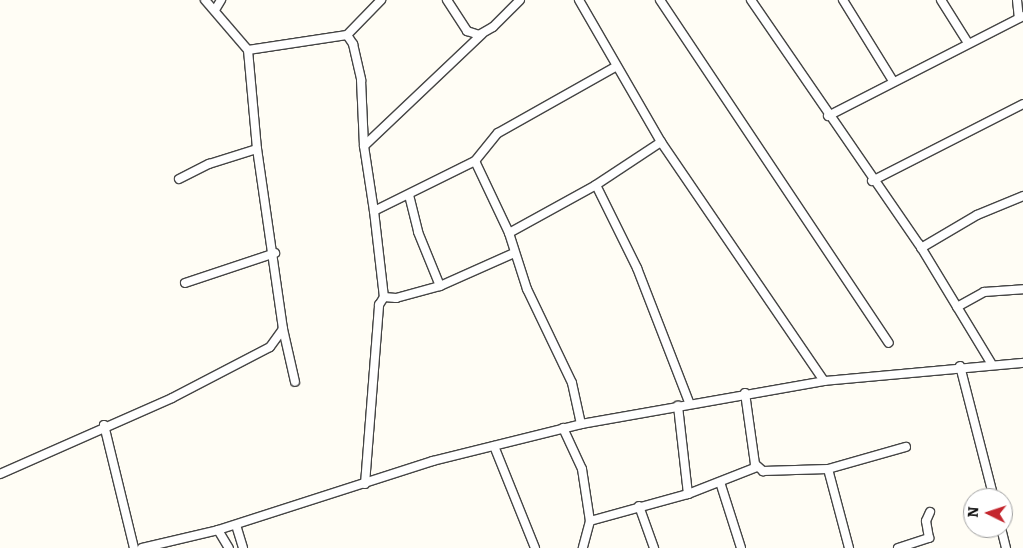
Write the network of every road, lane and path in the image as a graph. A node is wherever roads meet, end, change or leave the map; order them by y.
1 (205, 0) edge
2 (220, 0) edge
3 (381, 0) edge
4 (447, 0) edge
5 (520, 0) edge
6 (579, 0) edge
7 (660, 0) edge
8 (751, 0) edge
9 (843, 0) edge
10 (941, 0) edge
11 (1017, 0) edge
12 (214, 10) junction
13 (1021, 17) edge
14 (347, 34) junction
15 (482, 34) junction
16 (968, 43) junction
17 (248, 50) junction
18 (615, 67) junction
19 (893, 81) junction
20 (1023, 104) edge
21 (828, 116) junction
22 (661, 142) junction
23 (364, 146) junction
24 (257, 149) junction
25 (475, 161) junction
26 (179, 179) dead end
27 (872, 181) junction
28 (596, 185) junction
29 (409, 195) junction
30 (1023, 196) edge
31 (374, 211) junction
32 (509, 234) junction
33 (921, 248) junction
34 (275, 254) junction
35 (512, 254) junction
36 (185, 283) dead end
37 (440, 286) junction
38 (1023, 290) edge
39 (384, 297) junction
40 (957, 307) junction
41 (283, 329) junction
42 (889, 343) dead end
43 (991, 363) junction
44 (1023, 363) edge
45 (960, 366) junction
46 (824, 381) junction
47 (295, 382) dead end
48 (745, 393) junction
49 (689, 402) junction
50 (678, 406) junction
51 (582, 424) junction
52 (104, 425) junction
53 (563, 428) junction
54 (494, 446) junction
55 (906, 447) dead end
56 (756, 467) junction
57 (828, 469) junction
58 (0, 474) edge
59 (720, 482) junction
60 (365, 484) junction
61 (991, 488) edge
62 (688, 494) junction
63 (639, 506) junction
64 (930, 512) dead end
65 (590, 521) junction
66 (236, 524) junction
67 (218, 530) junction
68 (924, 544) edge
69 (134, 548) edge
70 (142, 548) edge
71 (229, 548) edge
72 (243, 548) edge
73 (535, 548) edge
74 (582, 548) edge
75 (654, 548) edge
76 (741, 548) edge
77 (849, 548) edge
78 (898, 548) edge

1 - 12 street
2 - 12 street
3 - 14 street
4 - 15 street
5 - 15 street
6 - 18 street
7 - 42 street
8 - 21 street
9 - 19 street
10 - 16 street
11 - 13 street
12 - 17 street
13 - 16 street
14 - 17 street
14 - 23 street
15 - 23 street
16 - 19 street
17 - 24 street
18 - 22 street
18 - 25 street
19 - 21 street
20 - 27 street
21 - 27 street
22 - 28 street
22 - 46 street
23 - 31 street
24 - 26 street
24 - 34 street
25 - 29 street
25 - 32 street
27 - 33 street
28 - 32 street
28 - 49 street
29 - 31 street
29 - 37 street
30 - 33 street
31 - 39 street
32 - 35 street
33 - 40 street
34 - 36 street
34 - 41 street
35 - 37 street
35 - 51 street
37 - 39 street
38 - 40 street
39 - 60 street
40 - 43 street
41 - 47 street
41 - 52 street
43 - 44 street
43 - 45 street
45 - 46 street
45 - 61 street
46 - 48 street
48 - 49 street
48 - 56 street
49 - 50 street
50 - 51 street
50 - 62 street
51 - 53 street
52 - 58 street
52 - 69 street
53 - 54 street
53 - 65 street
54 - 60 street
54 - 73 street
55 - 57 street
56 - 57 street
56 - 59 street
57 - 77 street
59 - 62 street
59 - 76 street
60 - 66 street
62 - 63 street
63 - 65 street
63 - 75 street
64 - 68 street
65 - 74 street
66 - 67 street
66 - 72 street
67 - 70 street
67 - 71 street
68 - 78 street

